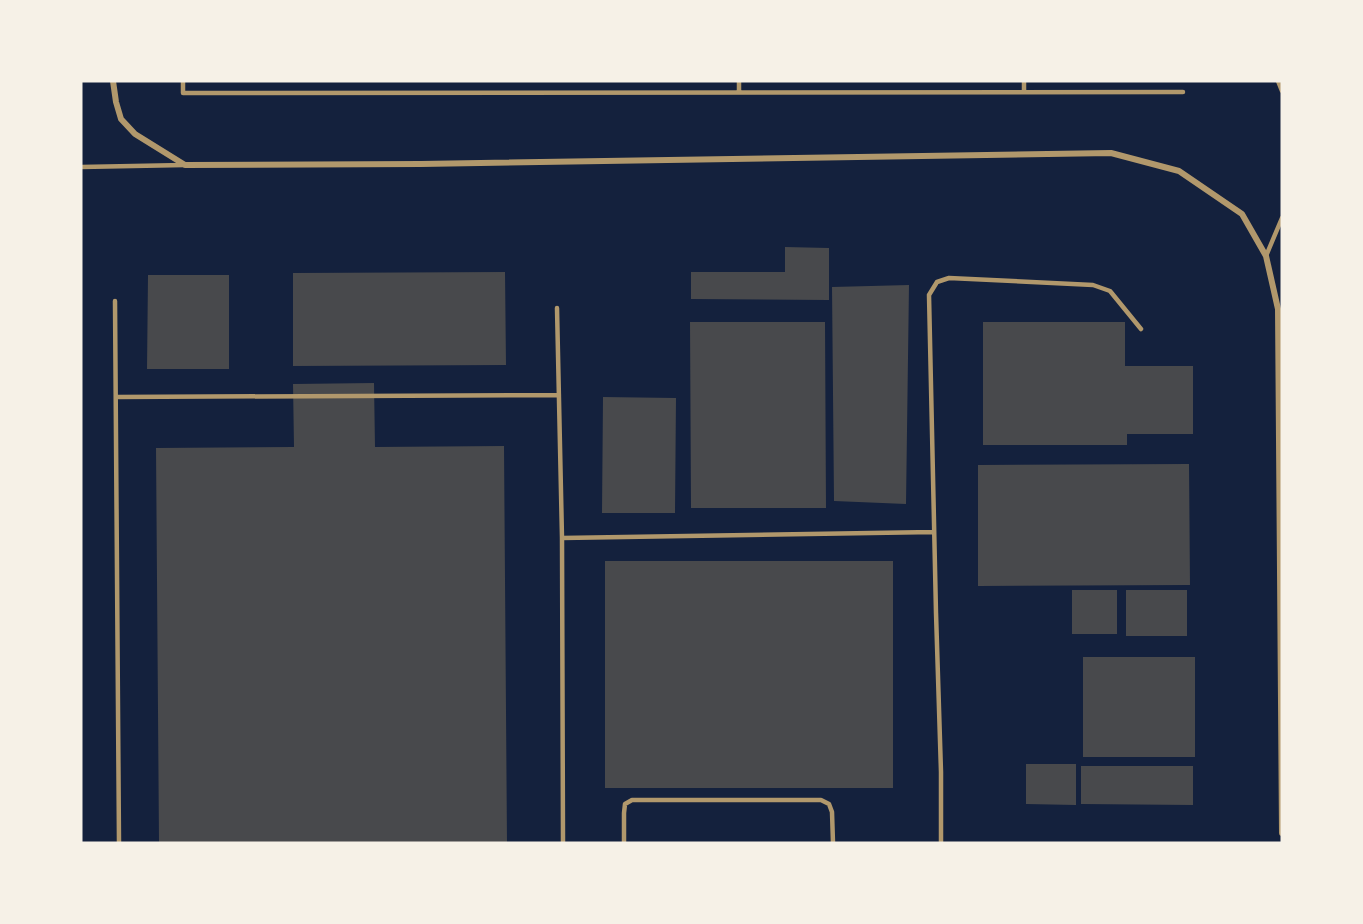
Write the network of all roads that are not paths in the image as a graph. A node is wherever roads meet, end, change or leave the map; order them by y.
1 (113, 81) edge
2 (183, 81) edge
3 (739, 81) edge
4 (1024, 81) edge
5 (1278, 81) edge
6 (1282, 91) edge
7 (739, 92) junction
8 (1024, 92) junction
9 (1183, 92) dead end
10 (185, 165) junction
11 (81, 167) edge
12 (1282, 218) edge
13 (1266, 256) junction
14 (115, 301) dead end
15 (557, 308) dead end
16 (1141, 329) dead end
17 (559, 395) junction
18 (116, 397) junction
19 (934, 532) junction
20 (562, 538) junction
21 (1282, 773) edge
22 (1282, 833) edge
23 (119, 843) edge
24 (563, 843) edge
25 (624, 843) edge
26 (833, 843) edge
27 (941, 843) edge

1 - 10 street
2 - 7 lane
3 - 7 lane
4 - 8 lane
5 - 6 lane
7 - 8 lane
8 - 9 lane
10 - 11 lane
10 - 13 street
12 - 13 lane
13 - 21 street
14 - 18 lane
15 - 17 lane
16 - 19 lane
17 - 18 lane
17 - 20 lane
18 - 23 lane
19 - 20 lane
19 - 27 lane
20 - 24 lane
21 - 22 street
25 - 26 lane

